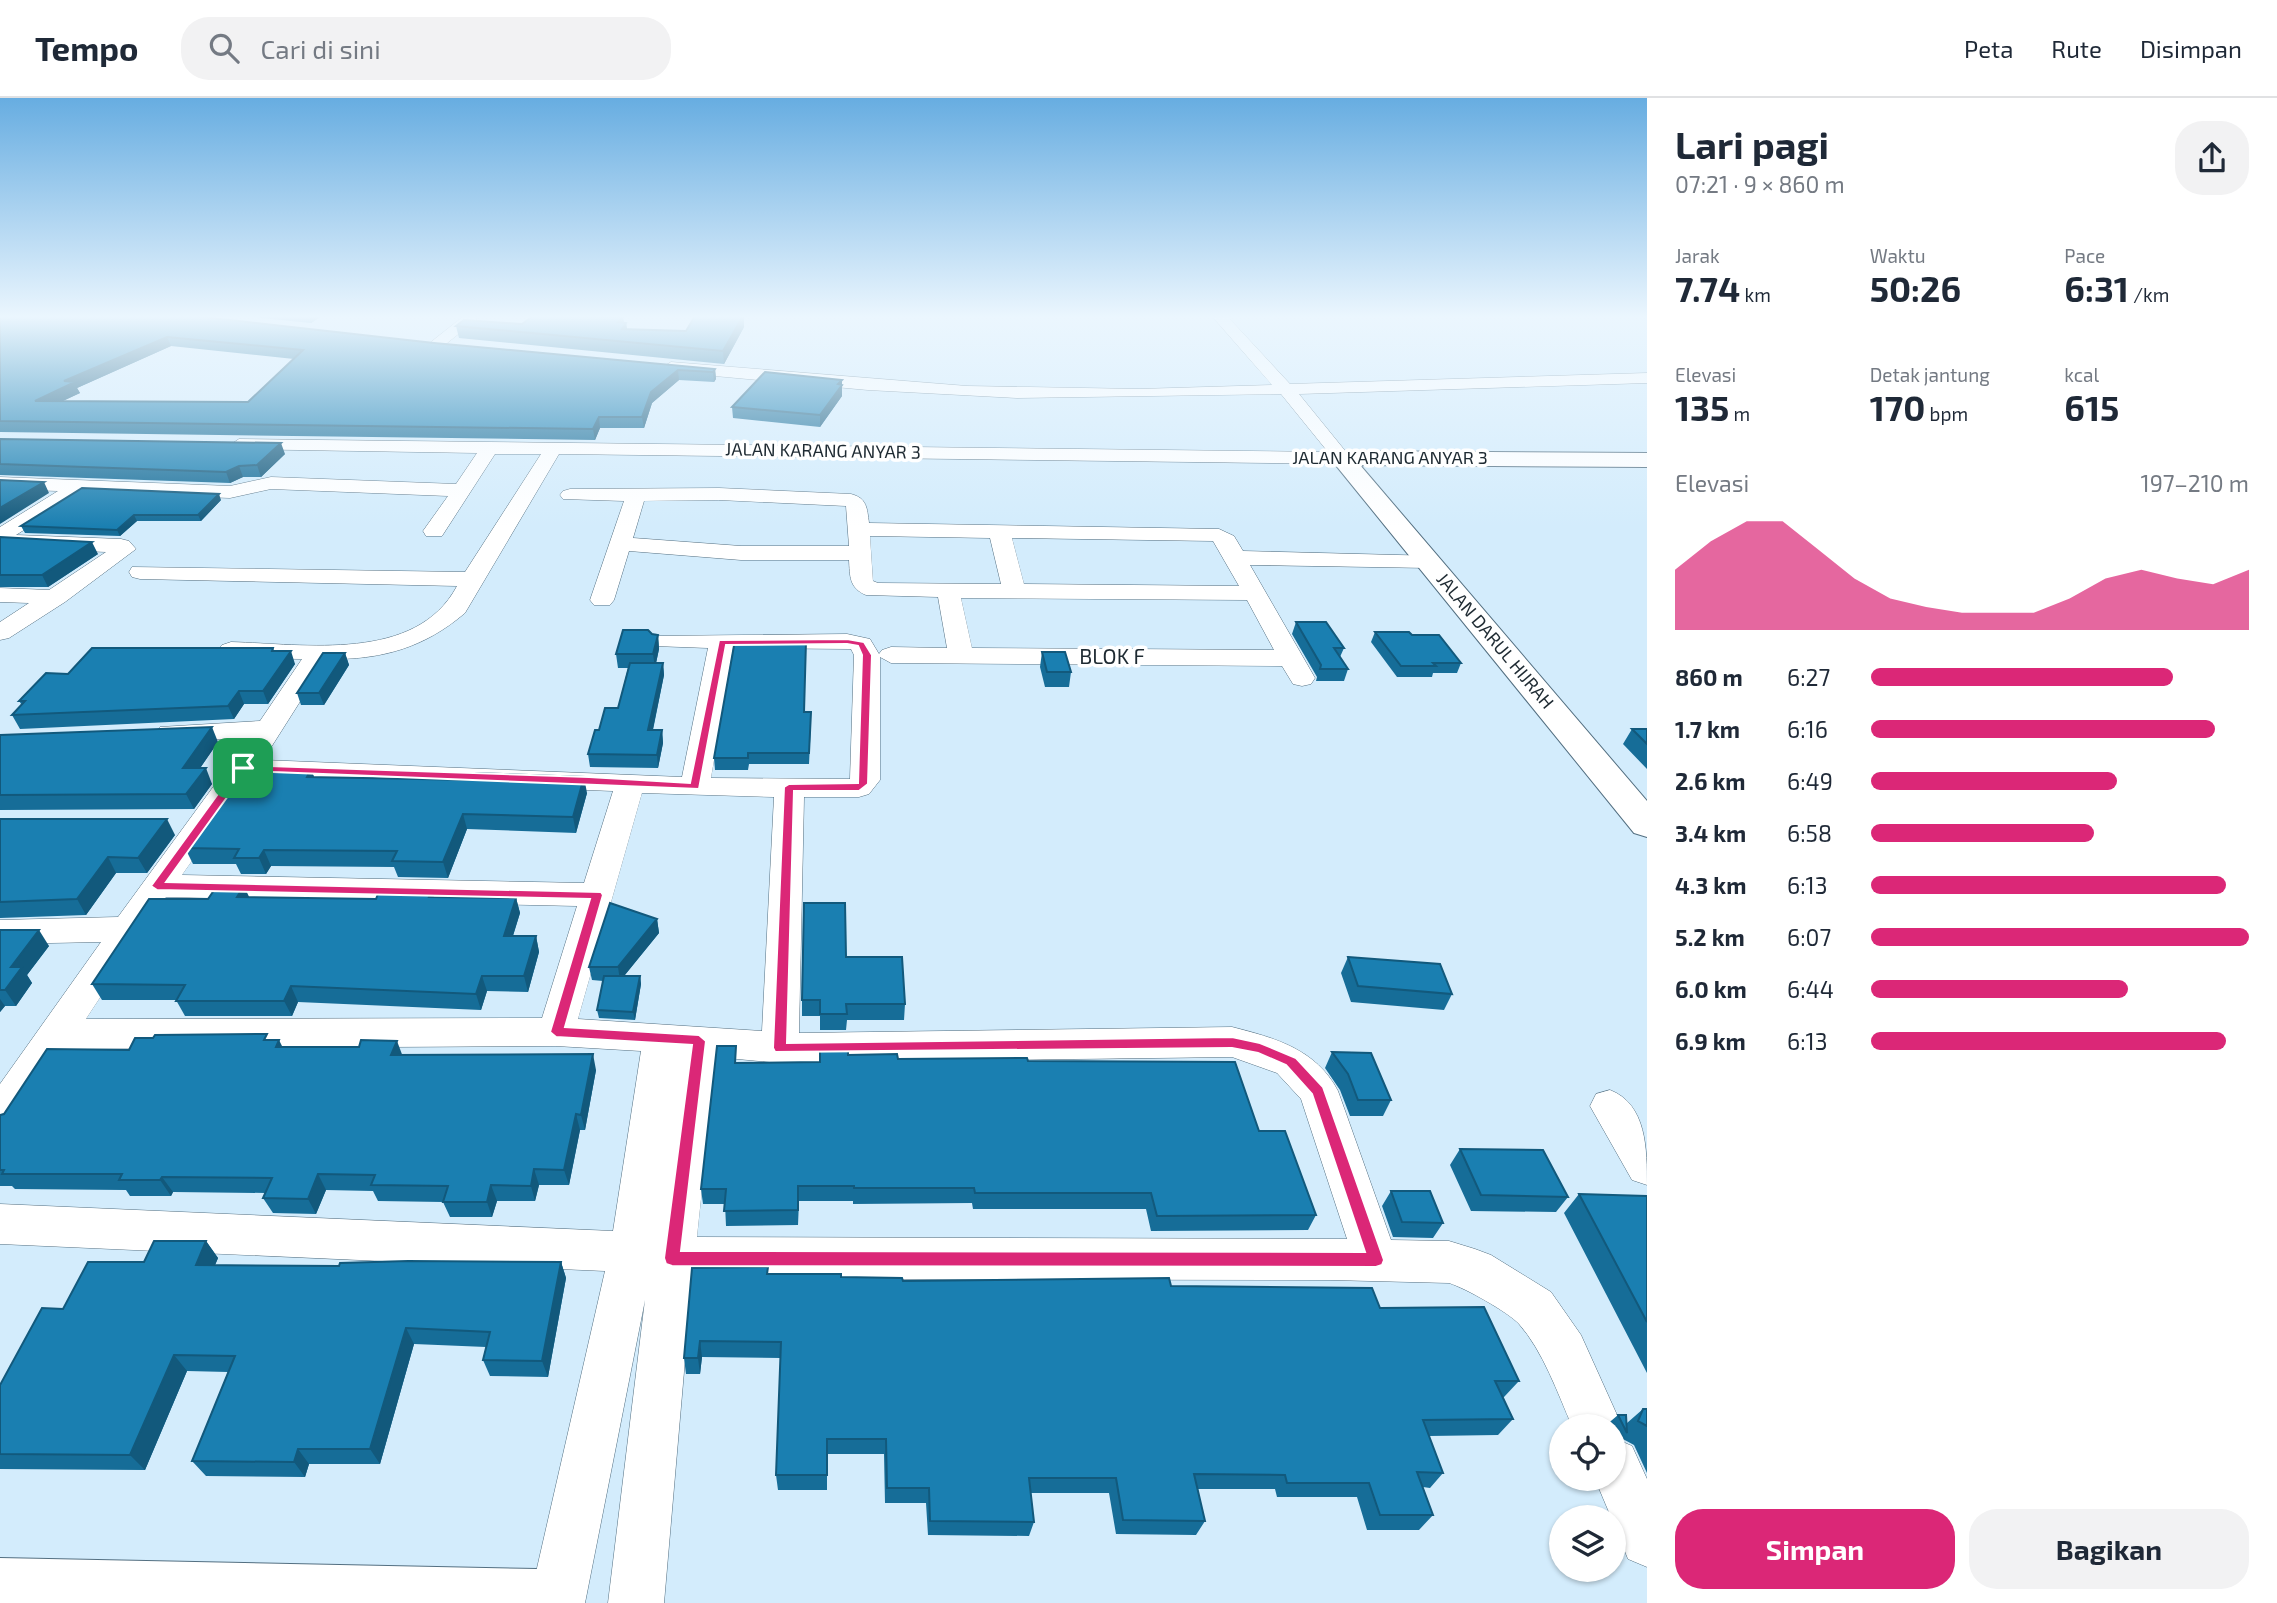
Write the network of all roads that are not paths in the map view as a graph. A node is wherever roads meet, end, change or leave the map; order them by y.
1 (875, 386) edge
2 (1282, 386) edge
3 (1375, 386) edge
4 (1284, 389) junction
5 (214, 445) edge
6 (554, 448) junction
7 (489, 449) junction
8 (715, 450) junction
9 (1342, 458) junction
10 (1647, 460) edge
11 (97, 469) edge
12 (0, 483) edge
13 (80, 486) junction
14 (459, 490) junction
15 (570, 495) dead end
16 (636, 495) junction
17 (719, 495) junction
18 (858, 528) junction
19 (999, 530) junction
20 (434, 531) dead end
21 (0, 539) edge
22 (620, 544) junction
23 (859, 553) junction
24 (1235, 558) junction
25 (1429, 561) junction
26 (140, 572) dead end
27 (471, 579) junction
28 (1014, 589) junction
29 (948, 590) junction
30 (1254, 593) junction
31 (0, 595) edge
32 (57, 597) junction
33 (602, 600) dead end
34 (0, 633) edge
35 (663, 641) dead end
36 (722, 642) junction
37 (210, 650) edge
38 (320, 651) junction
39 (891, 655) dead end
40 (961, 656) junction
41 (266, 729) junction
42 (146, 734) edge
43 (243, 768) junction
44 (630, 783) junction
45 (695, 787) junction
46 (789, 787) junction
47 (162, 822) edge
48 (203, 822) junction
49 (1647, 825) edge
50 (157, 886) junction
51 (597, 895) junction
52 (129, 929) junction
53 (0, 932) edge
54 (556, 1032) junction
55 (56, 1034) junction
56 (681, 1039) junction
57 (780, 1048) junction
58 (12, 1081) edge
59 (1610, 1106) dead end
60 (0, 1116) edge
61 (1647, 1167) edge
62 (0, 1224) edge
63 (652, 1255) junction
64 (1376, 1260) junction
65 (1592, 1414) edge
66 (1626, 1491) edge
67 (1647, 1540) edge
68 (0, 1592) edge
69 (537, 1603) edge
70 (557, 1603) edge
71 (636, 1603) edge

1 - 4 street
2 - 4 street
3 - 4 street
4 - 9 street
5 - 7 street, JALAN KARANG ANYAR 3
6 - 7 street, JALAN KARANG ANYAR 3
6 - 8 street, JALAN KARANG ANYAR 3
6 - 27 street
7 - 14 street
8 - 9 street, JALAN KARANG ANYAR 3
8 - 17 street
9 - 10 street, JALAN KARANG ANYAR 3
9 - 25 street, JALAN DARUL HIJRAH
11 - 13 street
12 - 13 street
13 - 14 street
13 - 21 street
14 - 20 street
15 - 16 street
16 - 17 street
16 - 22 street
17 - 18 street
18 - 19 street
18 - 23 street
19 - 24 street
19 - 28 street
21 - 32 street
22 - 23 street
22 - 33 street
23 - 29 street
24 - 25 street
24 - 30 street
25 - 49 street, JALAN DARUL HIJRAH
26 - 27 street
27 - 38 street
28 - 29 street
28 - 30 street
29 - 40 street
30 - 40 street, BLOK F
31 - 32 street
32 - 34 street
35 - 36 street
36 - 45 street
36 - 46 street
37 - 38 street
38 - 41 street
39 - 40 street, BLOK F
41 - 42 street
41 - 43 street
43 - 44 street
43 - 48 street
44 - 45 street
44 - 51 street
45 - 46 street
46 - 57 street
47 - 48 street
48 - 50 street
50 - 51 street
50 - 52 street
51 - 54 street
52 - 53 street
52 - 55 street
54 - 55 street
54 - 56 street
55 - 58 street
56 - 57 street
56 - 63 street
57 - 64 street
58 - 60 street
59 - 61 street
62 - 63 street
63 - 64 street
63 - 70 street
63 - 71 street
64 - 65 street
66 - 67 street
68 - 69 street

